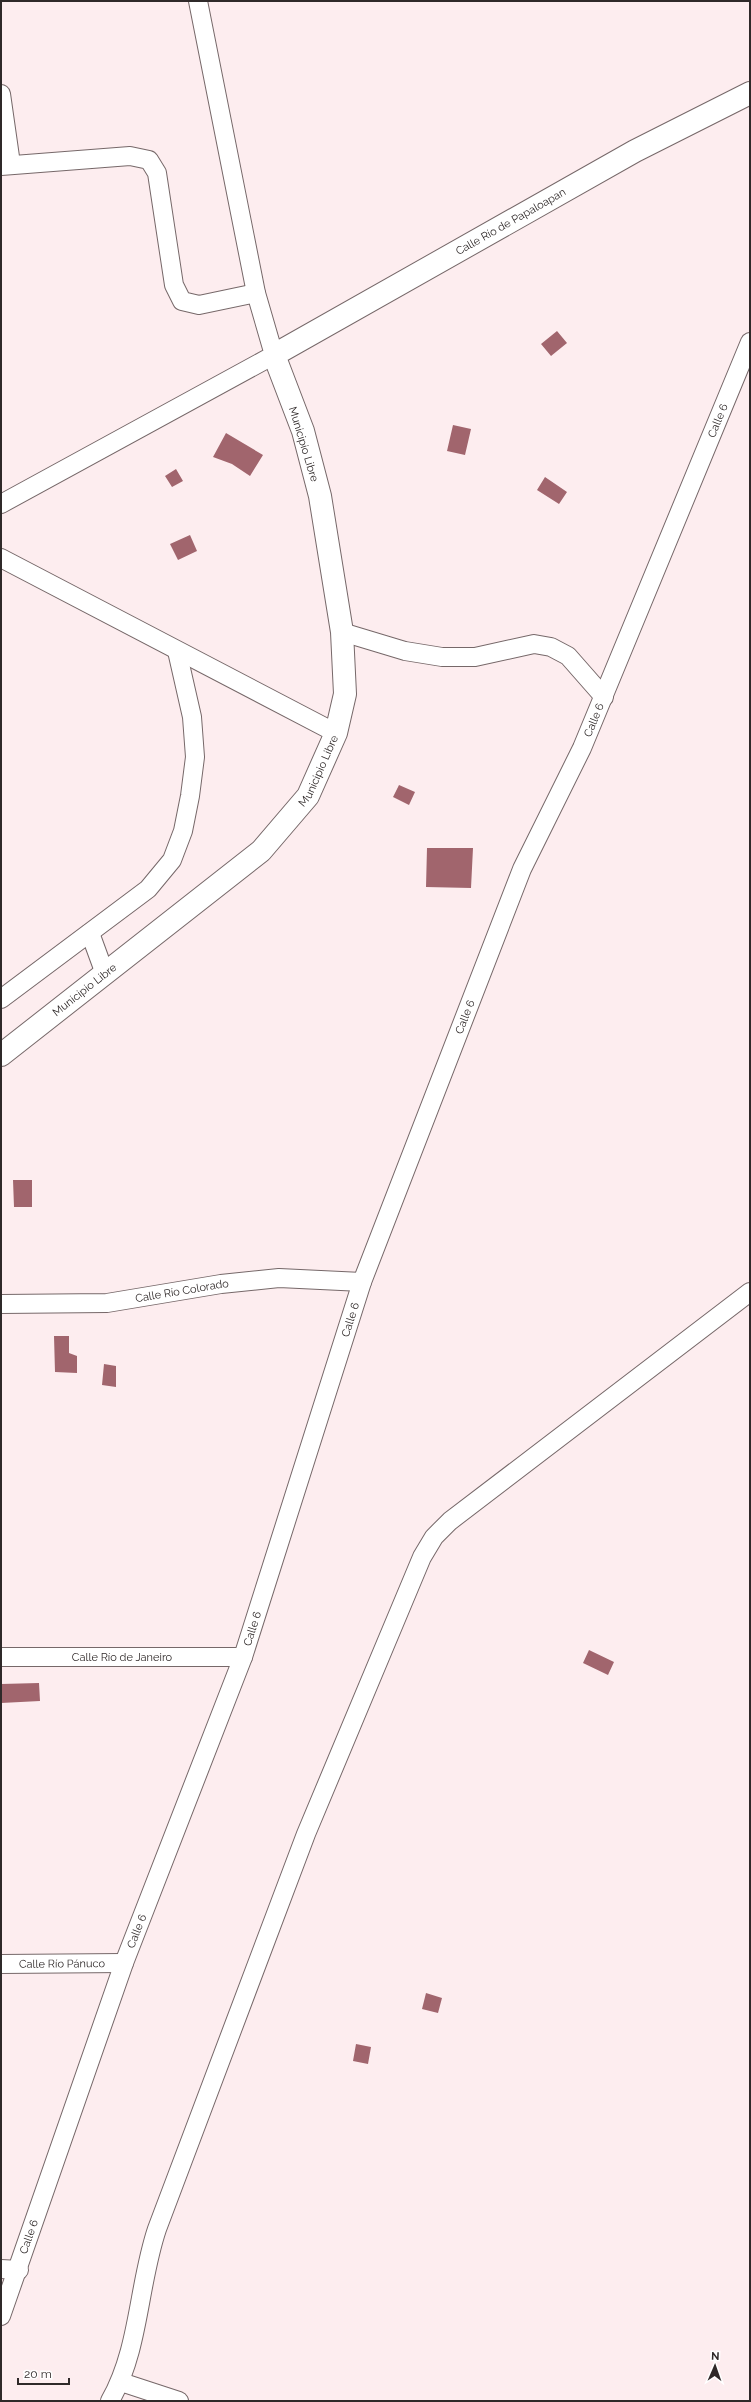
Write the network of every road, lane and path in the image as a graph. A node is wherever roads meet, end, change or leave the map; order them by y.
1 (198, 1) edge
2 (750, 93) edge
3 (1, 94) edge
4 (6, 165) edge
5 (256, 294) junction
6 (750, 342) edge
7 (274, 355) junction
8 (1, 504) edge
9 (1, 558) edge
10 (342, 632) junction
11 (177, 651) junction
12 (604, 697) junction
13 (336, 733) junction
14 (90, 933) junction
15 (105, 974) junction
16 (1, 999) edge
17 (1, 1055) edge
18 (362, 1282) junction
19 (750, 1292) edge
20 (1, 1304) edge
21 (243, 1657) junction
22 (1, 1658) edge
23 (124, 1963) junction
24 (1, 1964) edge
25 (10, 2270) edge
26 (1, 2316) edge
27 (121, 2382) junction
28 (110, 2401) edge
29 (179, 2401) edge

1 - 5 street
2 - 7 street, Calle Río de Papaloapan
3 - 4 street
4 - 5 street
5 - 7 street
6 - 12 street, Calle 6
7 - 8 street
7 - 10 street, Municipio Libre
9 - 11 street
10 - 12 street
10 - 13 street, Municipio Libre
11 - 13 street
11 - 14 street
12 - 18 street, Calle 6
13 - 15 street, Municipio Libre
14 - 15 street
14 - 16 street
15 - 17 street, Municipio Libre
18 - 20 street, Calle Río Colorado
18 - 21 street, Calle 6
19 - 27 street
21 - 22 street, Calle Río de Janeiro
21 - 23 street, Calle 6
23 - 24 street, Calle Río Pánuco
23 - 25 street, Calle 6
25 - 26 street, Calle 6
27 - 28 street
27 - 29 street

